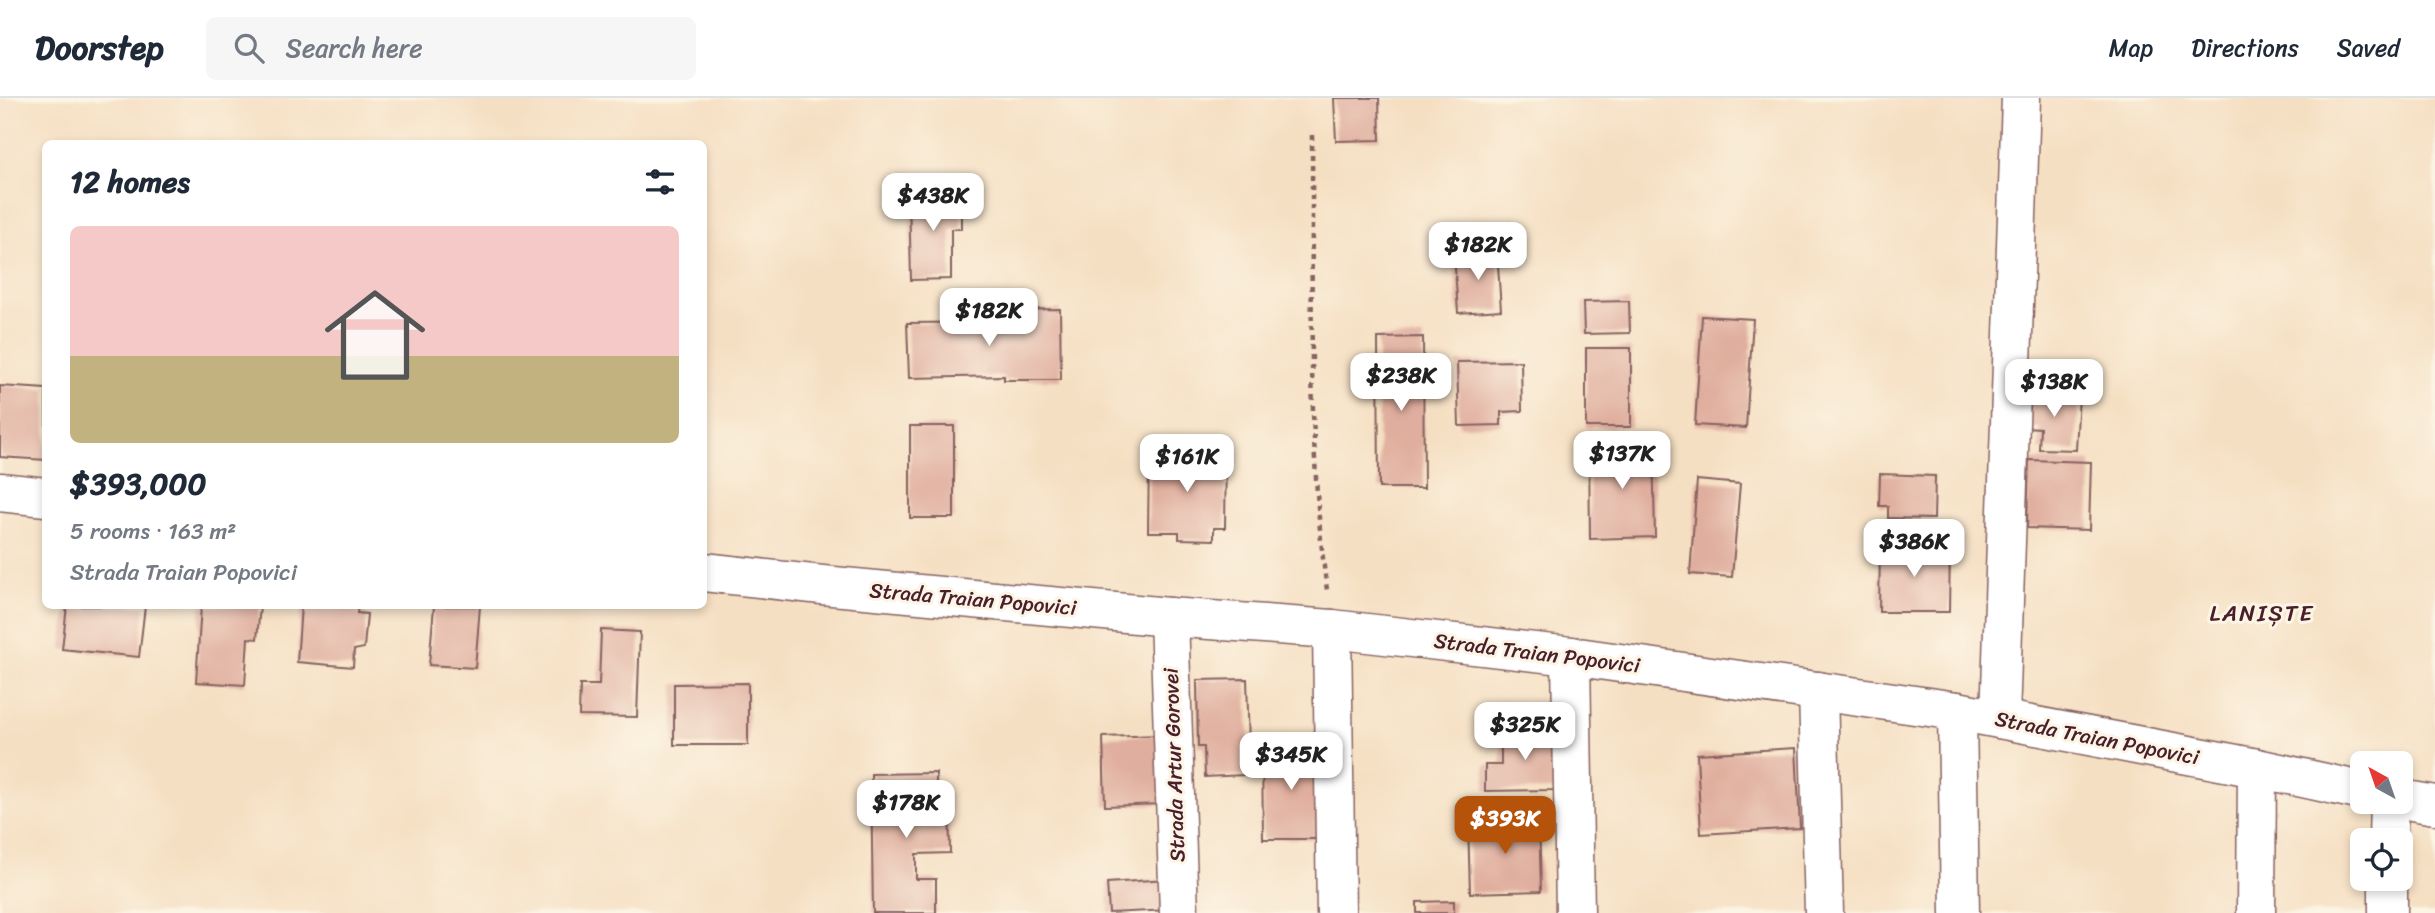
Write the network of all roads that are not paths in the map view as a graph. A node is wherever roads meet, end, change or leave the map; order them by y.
1 (2021, 98) edge
2 (0, 492) edge
3 (42, 497) edge
4 (707, 572) edge
5 (1169, 617) junction
6 (1332, 629) junction
7 (1571, 656) junction
8 (1818, 691) junction
9 (1957, 711) junction
10 (2000, 719) junction
11 (2258, 768) junction
12 (2350, 788) edge
13 (2413, 801) edge
14 (2435, 805) edge
15 (2388, 891) edge
16 (1179, 913) edge
17 (1336, 913) edge
18 (1575, 913) edge
19 (1824, 913) edge
20 (1960, 913) edge
21 (2256, 913) edge
22 (2388, 913) edge

1 - 10 street
2 - 3 street
4 - 5 street, Strada Traian Popovici
5 - 6 street, Strada Traian Popovici
5 - 16 street, Strada Artur Gorovei
6 - 7 street, Strada Traian Popovici
6 - 17 street
7 - 8 street, Strada Traian Popovici
7 - 18 street
8 - 9 street, Strada Traian Popovici
8 - 19 street
9 - 10 street, Strada Traian Popovici
9 - 20 street
10 - 11 street, Strada Traian Popovici
11 - 12 street, Strada Traian Popovici
11 - 21 street
13 - 14 street
15 - 22 street

